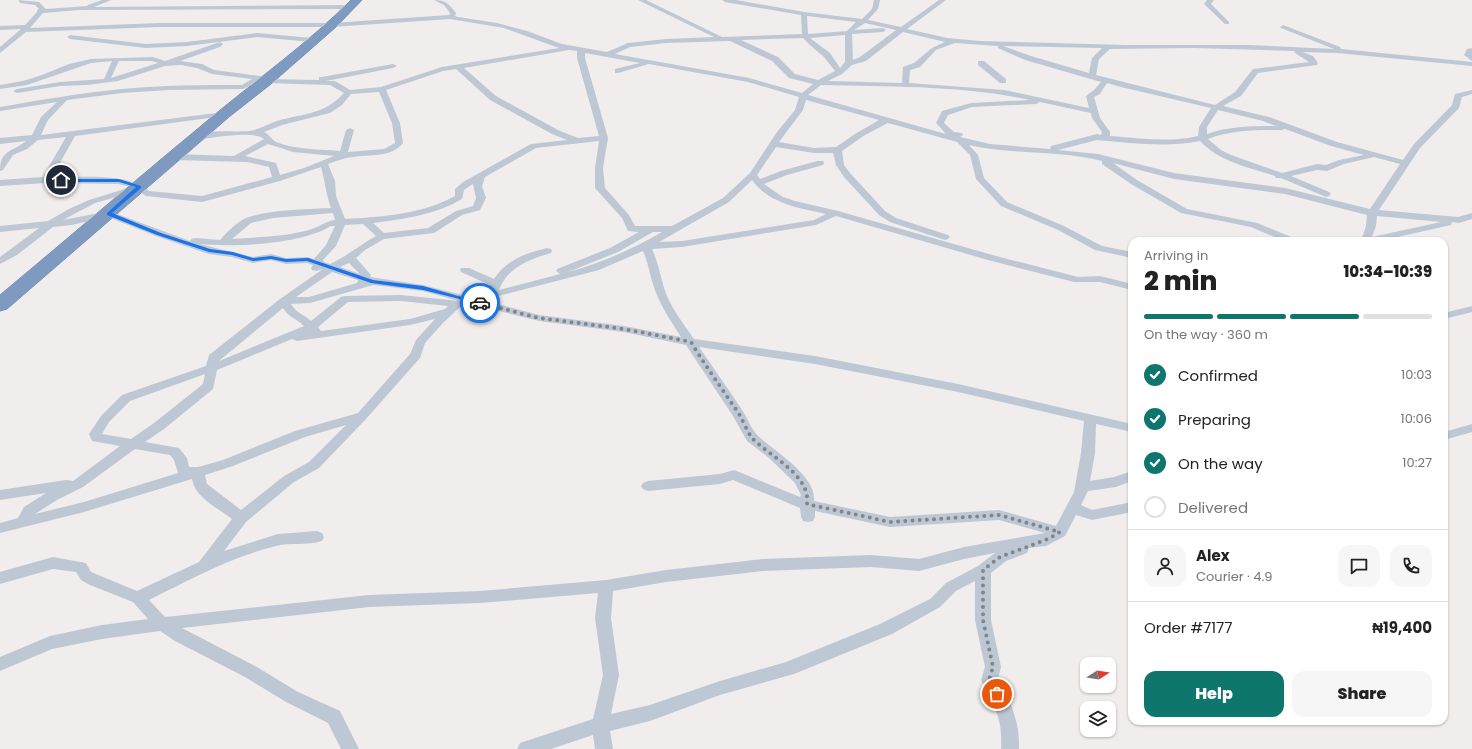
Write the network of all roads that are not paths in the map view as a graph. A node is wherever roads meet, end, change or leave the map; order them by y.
1 (21, 0) edge
2 (108, 0) edge
3 (291, 0) edge
4 (437, 0) edge
5 (642, 0) edge
6 (725, 0) edge
7 (877, 0) edge
8 (944, 0) edge
9 (1211, 0) edge
10 (353, 4) edge
11 (282, 7) junction
12 (85, 8) junction
13 (262, 8) junction
14 (190, 9) junction
15 (40, 11) junction
16 (804, 14) junction
17 (451, 17) junction
18 (864, 21) junction
19 (1227, 23) dead end
20 (332, 24) junction
21 (168, 25) junction
22 (238, 25) junction
23 (255, 25) junction
24 (80, 27) junction
25 (0, 28) edge
26 (25, 28) junction
27 (1283, 28) dead end
28 (902, 30) junction
29 (849, 32) junction
30 (805, 36) junction
31 (242, 37) junction
32 (720, 38) junction
33 (730, 38) junction
34 (223, 40) junction
35 (312, 40) junction
36 (955, 40) junction
37 (0, 42) edge
38 (10, 42) junction
39 (989, 44) junction
40 (1108, 47) junction
41 (570, 48) junction
42 (1290, 49) junction
43 (581, 50) junction
44 (1472, 50) edge
45 (0, 51) edge
46 (1352, 53) junction
47 (609, 54) junction
48 (116, 59) junction
49 (1472, 59) edge
50 (649, 62) junction
51 (849, 63) junction
52 (981, 63) dead end
53 (166, 64) junction
54 (1472, 64) edge
55 (393, 66) dead end
56 (457, 66) junction
57 (618, 71) dead end
58 (839, 72) junction
59 (1092, 76) junction
60 (107, 80) junction
61 (263, 80) junction
62 (1003, 80) dead end
63 (1106, 80) junction
64 (289, 82) junction
65 (819, 83) junction
66 (0, 85) edge
67 (904, 86) junction
68 (382, 90) junction
69 (0, 92) edge
70 (350, 92) junction
71 (1008, 92) junction
72 (1472, 92) edge
73 (803, 96) junction
74 (65, 98) junction
75 (1048, 100) junction
76 (976, 105) junction
77 (1216, 107) junction
78 (0, 109) edge
79 (1095, 112) junction
80 (224, 114) junction
81 (887, 120) junction
82 (1293, 128) junction
83 (350, 130) dead end
84 (255, 133) junction
85 (72, 134) junction
86 (974, 135) dead end
87 (36, 138) junction
88 (195, 138) junction
89 (604, 138) junction
90 (1105, 138) junction
91 (1202, 138) junction
92 (269, 140) junction
93 (958, 140) junction
94 (0, 141) edge
95 (577, 141) junction
96 (774, 144) junction
97 (838, 150) junction
98 (1044, 151) junction
99 (10, 153) junction
100 (0, 155) edge
101 (346, 155) junction
102 (1374, 155) junction
103 (174, 157) junction
104 (1098, 157) junction
105 (234, 159) junction
106 (820, 163) dead end
107 (1405, 163) junction
108 (324, 164) junction
109 (0, 168) edge
110 (482, 175) junction
111 (1282, 175) junction
112 (277, 179) junction
113 (756, 179) junction
114 (46, 180) junction
115 (0, 183) edge
116 (1247, 185) junction
117 (138, 188) junction
118 (337, 210) junction
119 (1354, 210) junction
120 (835, 213) junction
121 (1372, 213) junction
122 (109, 214) junction
123 (887, 216) junction
124 (1472, 216) edge
125 (365, 220) junction
126 (1459, 220) junction
127 (341, 222) junction
128 (52, 223) junction
129 (677, 228) junction
130 (0, 229) edge
131 (652, 229) junction
132 (896, 231) junction
133 (382, 236) junction
134 (1282, 237) edge
135 (1367, 237) edge
136 (1384, 237) edge
137 (182, 241) junction
138 (223, 243) junction
139 (646, 246) junction
140 (547, 251) dead end
141 (1128, 254) edge
142 (985, 256) junction
143 (350, 258) junction
144 (0, 261) edge
145 (320, 264) junction
146 (331, 268) junction
147 (465, 270) dead end
148 (366, 282) junction
149 (496, 283) junction
150 (1128, 286) edge
151 (504, 292) junction
152 (294, 294) junction
153 (345, 299) junction
154 (310, 300) junction
155 (284, 301) junction
156 (466, 302) junction
157 (0, 305) edge
158 (1472, 309) edge
159 (450, 312) junction
160 (1448, 315) edge
161 (310, 328) junction
162 (320, 335) junction
163 (284, 339) junction
164 (691, 342) junction
165 (211, 368) junction
166 (362, 416) junction
167 (1090, 420) junction
168 (1128, 427) edge
169 (1472, 428) edge
170 (1448, 435) edge
171 (133, 443) junction
172 (198, 472) junction
173 (1128, 478) edge
174 (78, 484) junction
175 (648, 486) dead end
176 (1082, 487) junction
177 (0, 495) edge
178 (1073, 508) junction
179 (1128, 508) edge
180 (807, 510) junction
181 (241, 518) junction
182 (23, 522) junction
183 (0, 528) edge
184 (1054, 535) junction
185 (317, 537) dead end
186 (204, 566) junction
187 (983, 570) junction
188 (0, 578) edge
189 (606, 586) junction
190 (138, 598) junction
191 (162, 624) junction
192 (0, 664) edge
193 (600, 725) junction
194 (350, 749) edge
195 (526, 749) edge
196 (604, 749) edge
197 (1010, 749) edge

1 - 15 street
2 - 12 street
3 - 11 street
4 - 17 street
5 - 32 street
6 - 16 street
7 - 18 street
8 - 28 street
9 - 19 street
10 - 11 street
10 - 20 highway
11 - 13 street
12 - 14 street
12 - 15 street
13 - 14 street
13 - 22 street
14 - 21 street
15 - 26 street
16 - 18 street
16 - 30 street
17 - 20 street
17 - 41 street
18 - 28 street
18 - 29 street
20 - 23 street
20 - 35 highway
21 - 22 street
21 - 24 street
22 - 23 street
23 - 31 street
24 - 26 street
24 - 34 street
25 - 26 street
26 - 38 street
27 - 46 street
28 - 29 street
28 - 36 street
28 - 51 street
29 - 30 street
29 - 51 street
30 - 33 street
30 - 58 street
31 - 34 street
31 - 35 street
32 - 33 street
32 - 47 street
33 - 65 street
34 - 53 street
35 - 61 highway
36 - 39 street
36 - 67 street
37 - 38 street
38 - 45 street
39 - 40 street
39 - 59 street
40 - 42 street
40 - 59 street
41 - 43 street
41 - 56 street
42 - 46 street
42 - 77 street
43 - 47 street
43 - 89 street
44 - 49 street
46 - 54 street
47 - 50 street
48 - 53 street
48 - 60 street
48 - 66 street
50 - 57 street
50 - 73 street
51 - 58 street
52 - 62 street
53 - 60 street
53 - 61 street
55 - 64 street
56 - 68 street
56 - 95 street
58 - 65 street
59 - 63 street
60 - 69 street
61 - 64 street
61 - 74 street
61 - 80 highway
63 - 77 street
63 - 79 street
64 - 70 street
65 - 67 street
65 - 73 street
67 - 71 street
68 - 70 street
68 - 101 street
70 - 84 street
71 - 75 street
71 - 76 street
72 - 107 street
73 - 81 street
73 - 96 street
74 - 78 street
74 - 87 street
75 - 76 street
75 - 79 street
76 - 86 street
77 - 82 street
77 - 91 street
79 - 90 street
80 - 85 street
80 - 88 highway
81 - 93 street
81 - 97 street
82 - 91 street
82 - 102 street
83 - 101 street
84 - 88 street
84 - 92 street
85 - 87 street
85 - 114 street
87 - 94 street
87 - 99 street
88 - 103 highway
89 - 95 street
89 - 131 street
90 - 91 street
90 - 98 street
91 - 111 street
92 - 101 street
92 - 105 street
93 - 98 street
93 - 141 street
95 - 110 street
96 - 97 street
96 - 113 street
97 - 123 street
98 - 104 street
99 - 100 street
99 - 109 street
101 - 108 street
102 - 107 street
102 - 111 street
103 - 105 street
103 - 117 highway
104 - 116 street
104 - 134 street
105 - 112 street
106 - 113 street
107 - 121 street
108 - 112 street
108 - 118 street
110 - 125 street
110 - 133 street
111 - 116 street
111 - 119 street
112 - 117 street
113 - 120 street
113 - 129 street
114 - 115 street
114 - 117 street
116 - 119 street
117 - 122 highway
117 - 128 street
118 - 127 street
118 - 138 street
119 - 121 street
120 - 132 street
120 - 139 street
121 - 126 street
121 - 135 street
122 - 128 street
122 - 137 street
122 - 157 highway
123 - 132 street
123 - 142 street
124 - 126 street
125 - 127 street
125 - 133 street
126 - 136 street
127 - 138 street
127 - 145 street
128 - 130 street
128 - 144 street
129 - 131 street
129 - 139 street
131 - 151 street
132 - 142 street
133 - 143 street
137 - 138 street
137 - 145 street
139 - 151 street
139 - 164 street
140 - 149 street
142 - 150 street
143 - 146 street
143 - 148 street
145 - 146 street
145 - 152 street
146 - 148 street
146 - 152 street
147 - 149 street
148 - 153 street
148 - 154 street
148 - 156 street
149 - 156 street
151 - 156 street
152 - 155 street
153 - 154 street
153 - 156 street
153 - 161 street
154 - 155 street
155 - 161 street
155 - 165 street
156 - 159 street
156 - 164 street
158 - 160 street
159 - 162 street
159 - 166 street
161 - 162 street
161 - 163 street
162 - 163 street
163 - 165 street
164 - 167 street
164 - 180 street
165 - 171 street
165 - 171 street
166 - 172 street
166 - 181 street
167 - 168 street
167 - 176 street
169 - 170 street
171 - 172 street
171 - 174 street
172 - 181 street
172 - 182 street
173 - 176 street
174 - 177 street
174 - 182 street
175 - 180 street
176 - 178 street
178 - 179 street
178 - 184 street
180 - 184 street
181 - 186 street
182 - 183 street
184 - 187 street
184 - 189 street
185 - 186 street
186 - 190 street
187 - 193 street
187 - 197 street
188 - 190 street
189 - 191 street
189 - 193 street
190 - 191 street
191 - 192 street
191 - 194 street
193 - 195 street
193 - 196 street

